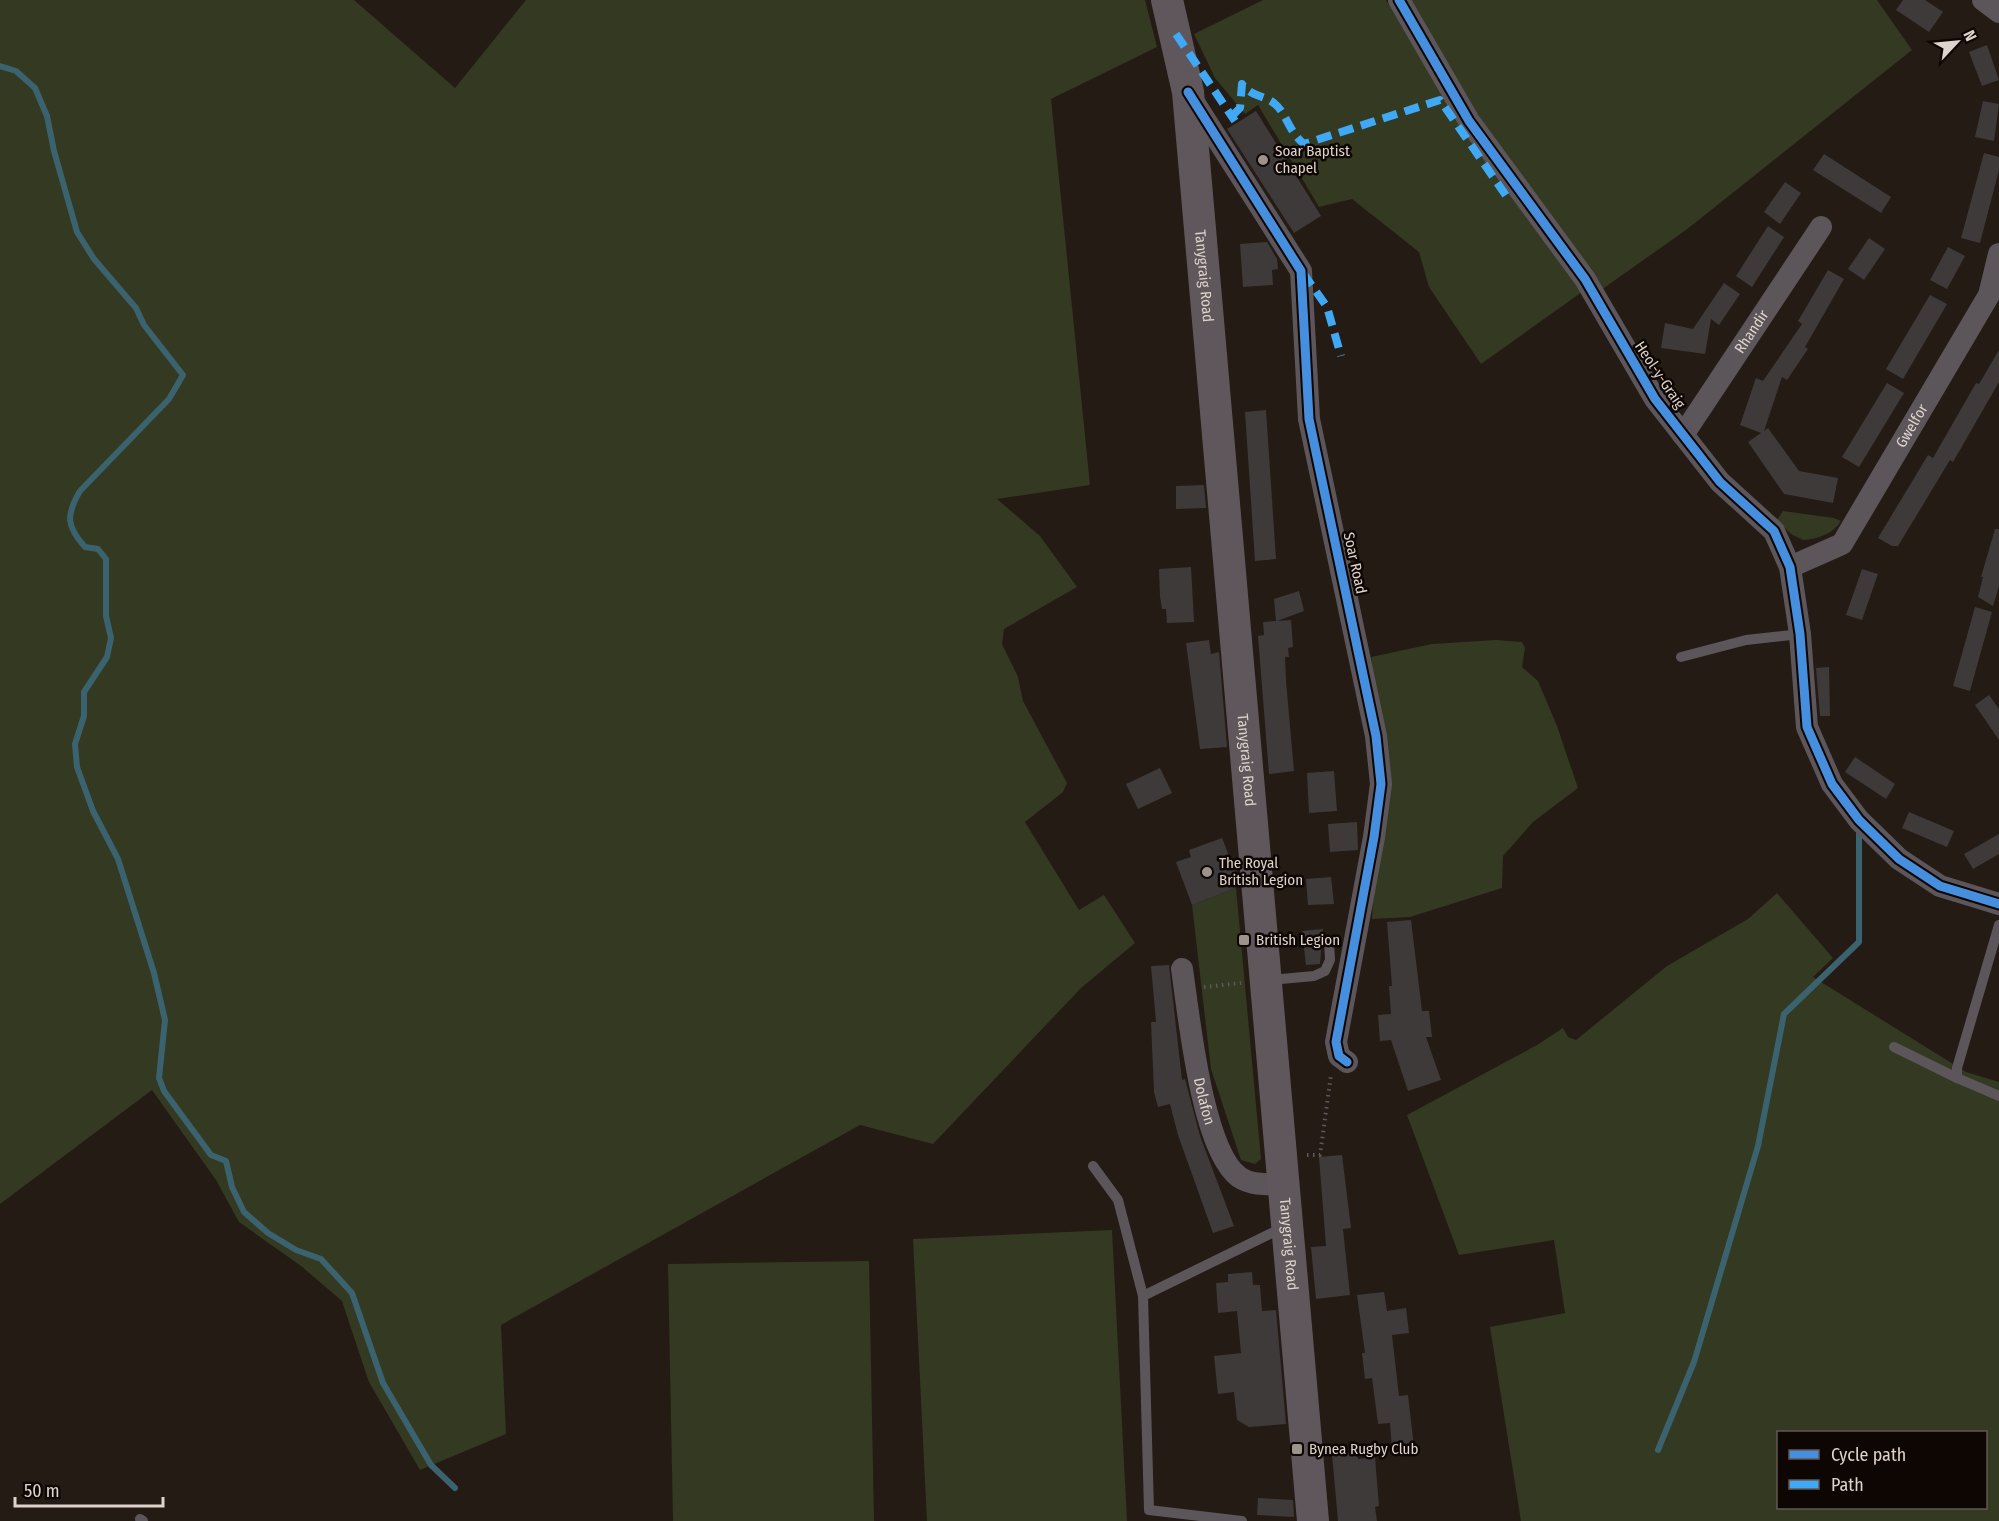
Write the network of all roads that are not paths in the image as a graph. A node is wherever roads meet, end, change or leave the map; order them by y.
1 (1167, 0) edge
2 (1399, 0) edge
3 (1983, 0) edge
4 (1999, 12) edge
5 (1188, 92) junction
6 (1821, 227) dead end
7 (1999, 254) edge
8 (1683, 435) junction
9 (1790, 567) junction
10 (1800, 634) junction
11 (1681, 657) dead end
12 (1999, 904) edge
13 (1999, 925) edge
14 (1329, 940) dead end
15 (1183, 979) road end
16 (1266, 980) junction
17 (1894, 1047) dead end
18 (1347, 1062) dead end
19 (1957, 1078) junction
20 (1999, 1096) edge
21 (1093, 1166) dead end
22 (1284, 1184) junction
23 (1287, 1226) junction
24 (1143, 1296) junction
25 (1148, 1516) edge
26 (1242, 1521) edge
27 (1313, 1521) edge

1 - 5 main road, Tanygraig Road
2 - 8 street, Heol-y-Graig
3 - 4 street
5 - 16 main road, Tanygraig Road
5 - 18 street, Soar Road
6 - 8 street, Rhandir
7 - 9 street, Gwelfor
8 - 9 street, Heol-y-Graig
9 - 10 street, Heol-y-Graig
10 - 11 lane
10 - 12 street, Heol-y-Graig
13 - 19 lane
14 - 16 lane
15 - 22 street, Dolafon
16 - 22 main road, Tanygraig Road
17 - 19 lane
19 - 20 lane
21 - 24 lane
22 - 23 main road, Tanygraig Road
23 - 24 lane
23 - 27 main road, Tanygraig Road
24 - 25 lane
25 - 26 lane

